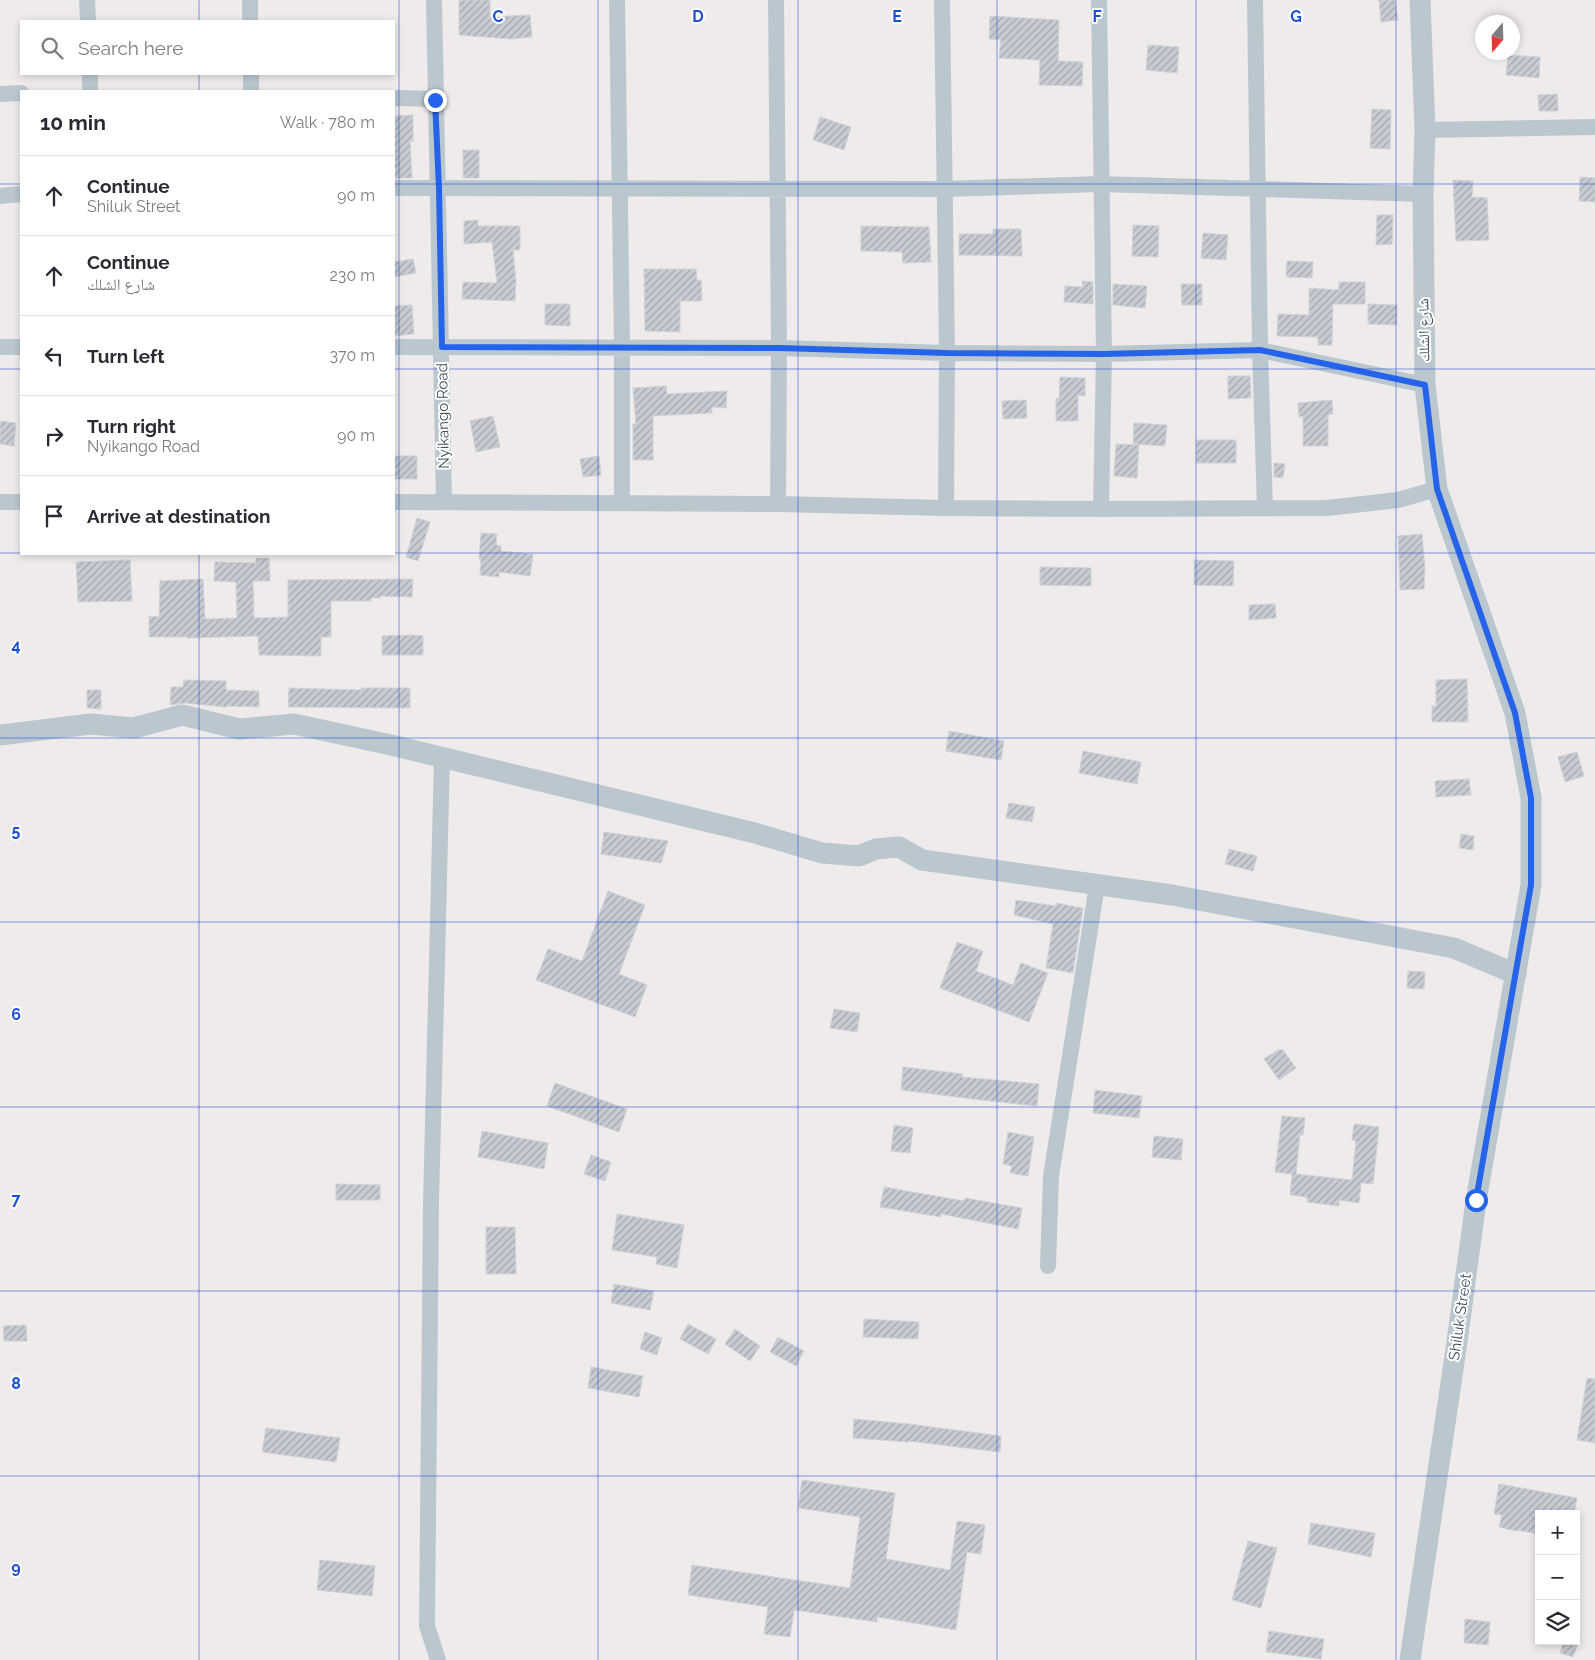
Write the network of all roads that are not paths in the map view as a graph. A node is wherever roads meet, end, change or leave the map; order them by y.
1 (87, 0) edge
2 (250, 0) edge
3 (434, 0) edge
4 (617, 0) edge
5 (776, 0) edge
6 (942, 0) edge
7 (1099, 0) edge
8 (1255, 0) edge
9 (1420, 0) edge
10 (88, 20) edge
11 (250, 20) edge
12 (90, 75) edge
13 (251, 75) edge
14 (90, 90) edge
15 (251, 90) edge
16 (20, 93) edge
17 (0, 94) edge
18 (395, 98) edge
19 (435, 100) junction
20 (1595, 127) edge
21 (1425, 130) junction
22 (1100, 184) junction
23 (395, 188) edge
24 (439, 188) junction
25 (619, 188) junction
26 (777, 188) junction
27 (944, 189) junction
28 (1258, 189) junction
29 (20, 194) edge
30 (1422, 194) junction
31 (0, 196) edge
32 (0, 347) edge
33 (20, 347) edge
34 (395, 347) edge
35 (442, 347) junction
36 (622, 347) junction
37 (779, 348) junction
38 (1260, 350) junction
39 (947, 353) junction
40 (1104, 354) junction
41 (1425, 385) junction
42 (1437, 489) junction
43 (0, 502) edge
44 (20, 502) edge
45 (395, 502) edge
46 (444, 502) junction
47 (622, 502) junction
48 (778, 504) junction
49 (946, 508) junction
50 (1265, 508) junction
51 (1101, 509) junction
52 (0, 735) edge
53 (442, 758) junction
54 (1097, 886) junction
55 (1516, 974) junction
56 (1048, 1266) dead end
57 (438, 1660) edge
58 (1410, 1660) edge

1 - 10 street
2 - 11 street
3 - 19 street, Nyikango Road
4 - 25 street
5 - 26 street
6 - 27 street
7 - 22 street
8 - 28 street
9 - 21 street, شارع الشلك
12 - 14 street
13 - 15 street
16 - 17 street
18 - 19 street
19 - 24 street, Nyikango Road
20 - 21 street
21 - 30 street, شارع الشلك
22 - 27 street
22 - 28 street
22 - 40 street
23 - 24 street
24 - 25 street
24 - 35 street, Nyikango Road
25 - 26 street
25 - 36 street
26 - 27 street
26 - 37 street
27 - 39 street
28 - 30 street
28 - 38 street
29 - 31 street
30 - 41 street, شارع الشلك
32 - 33 street
34 - 35 street
35 - 36 street
35 - 46 street, Nyikango Road
36 - 37 street
36 - 47 street
37 - 39 street
37 - 48 street
38 - 40 street
38 - 41 street
38 - 50 street
39 - 40 street
39 - 49 street
40 - 51 street
41 - 42 street, شارع الشلك
42 - 50 street
42 - 55 street, شارع الشلك
43 - 44 street
45 - 46 street
46 - 47 street
47 - 48 street
48 - 49 street
49 - 51 street
50 - 51 street
52 - 53 street
53 - 54 street
53 - 57 street
54 - 55 street
54 - 56 street
55 - 58 street, Shiluk Street

